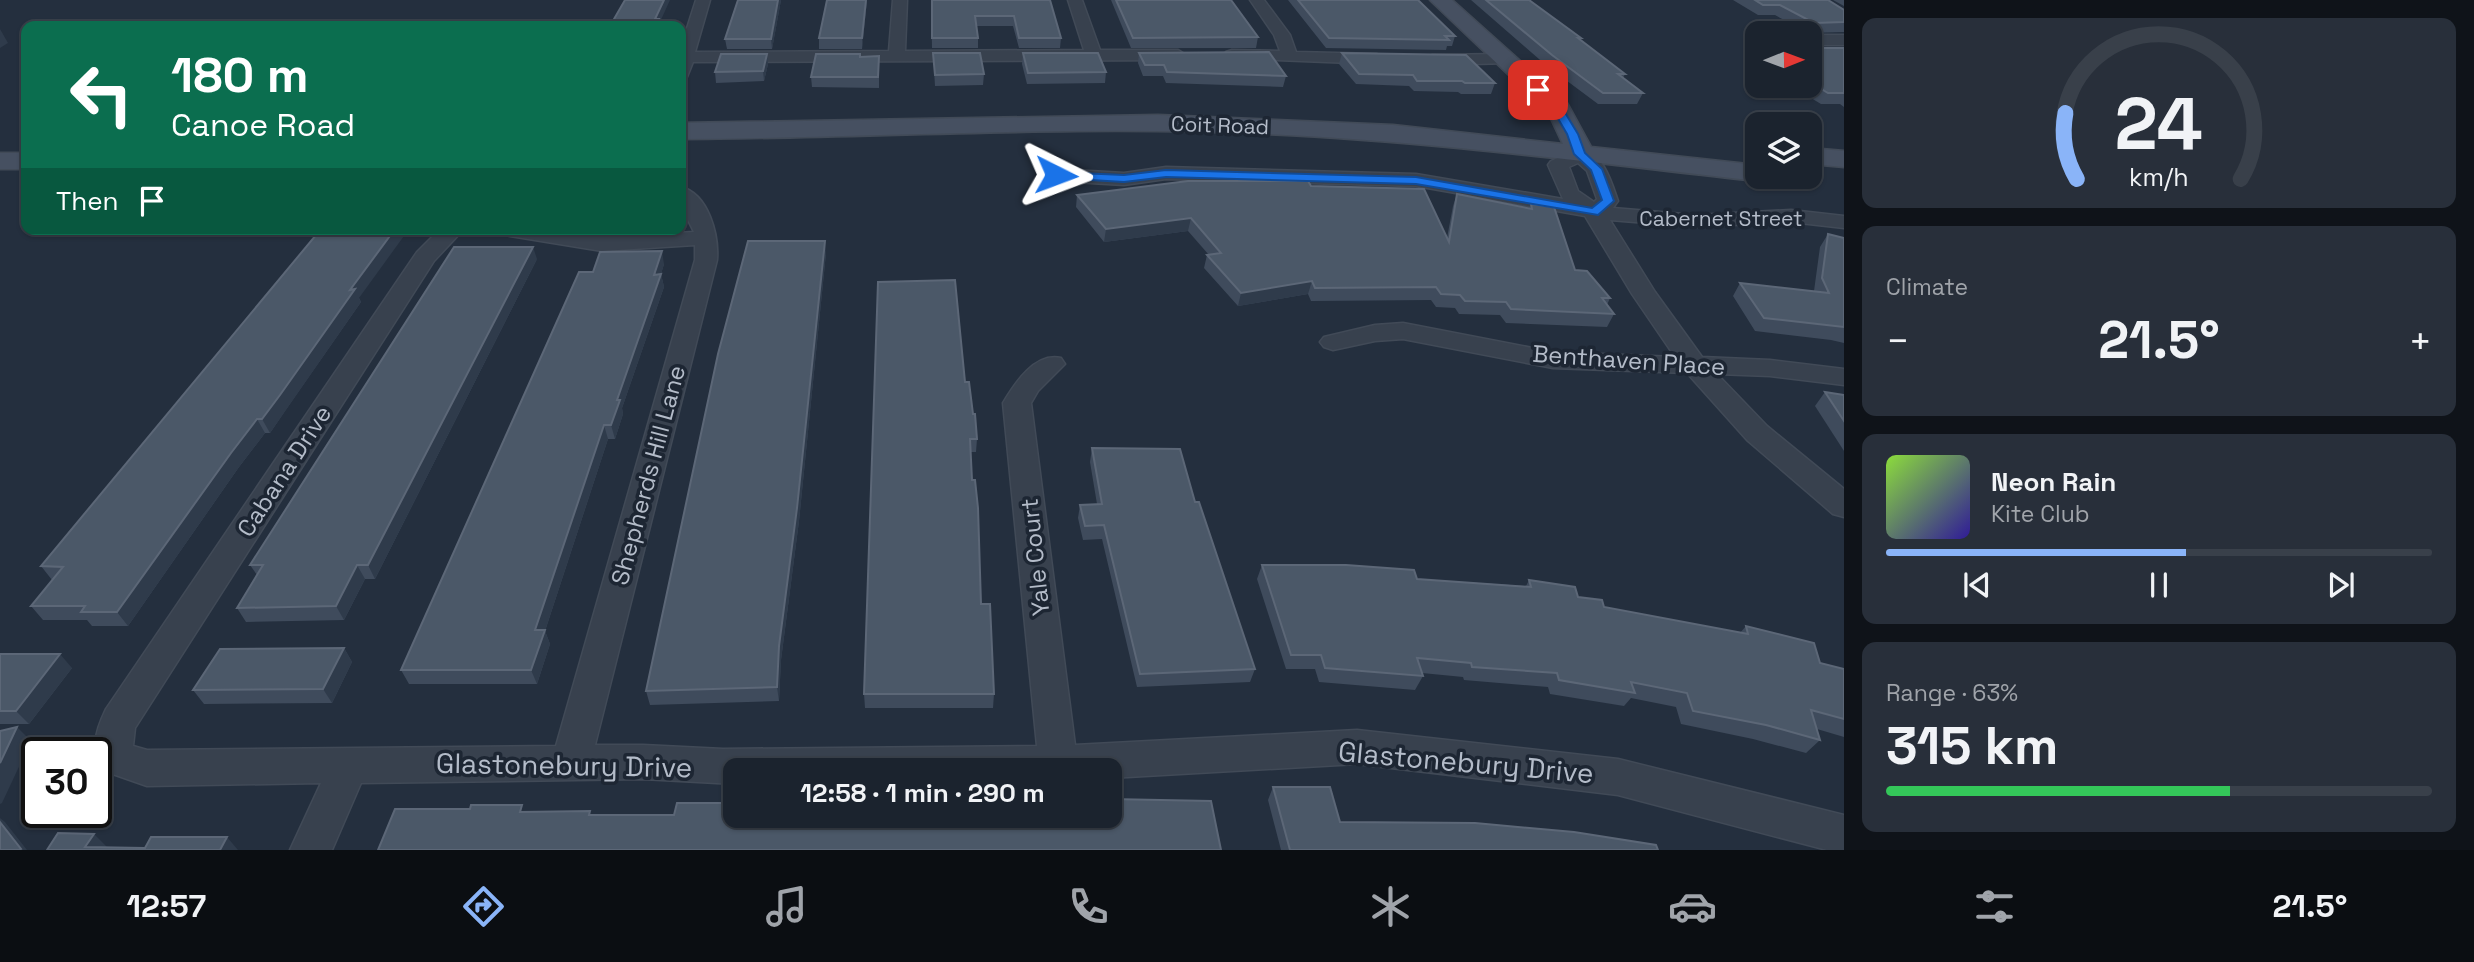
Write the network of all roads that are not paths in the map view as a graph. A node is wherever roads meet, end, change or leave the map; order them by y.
1 (703, 0) edge
2 (900, 0) edge
3 (1075, 0) edge
4 (1257, 0) edge
5 (1440, 0) edge
6 (1822, 40) edge
7 (1844, 40) edge
8 (686, 53) edge
9 (1093, 54) junction
10 (1193, 55) edge
11 (1220, 55) edge
12 (1289, 55) junction
13 (897, 56) junction
14 (1397, 60) edge
15 (1420, 60) edge
16 (1506, 60) junction
17 (686, 62) edge
18 (686, 114) edge
19 (686, 131) edge
20 (0, 139) edge
21 (21, 139) edge
22 (1576, 144) junction
23 (1745, 151) edge
24 (1822, 157) edge
25 (1844, 159) edge
26 (0, 161) edge
27 (21, 161) edge
28 (1745, 171) edge
29 (1056, 175) dead end
30 (1822, 177) edge
31 (1844, 178) edge
32 (686, 198) edge
33 (1594, 212) junction
34 (1844, 222) edge
35 (447, 235) edge
36 (546, 235) edge
37 (707, 238) junction
38 (1333, 342) dead end
39 (1052, 363) dead end
40 (1695, 366) junction
41 (1844, 377) edge
42 (1844, 506) edge
43 (121, 718) joint
44 (1057, 758) edge
45 (1122, 760) edge
46 (571, 762) junction
47 (349, 765) junction
48 (723, 767) edge
49 (1844, 835) edge
50 (311, 850) edge

1 - 8 street
2 - 13 street
3 - 9 street
4 - 12 street
5 - 16 main road
6 - 7 street
9 - 10 street
9 - 13 street
11 - 12 street
12 - 14 street
13 - 17 street
15 - 16 street
16 - 22 main road
18 - 22 main road, Coit Road
19 - 22 main road, Coit Road
20 - 21 main road
22 - 23 main road, Coit Road
22 - 28 main road, Coit Road
22 - 33 street
22 - 33 street
24 - 25 main road
26 - 27 main road
29 - 33 street, Cabernet Street
30 - 31 main road
32 - 37 street
33 - 34 street, Cabernet Street
33 - 40 street
35 - 43 street, Cabana Drive
36 - 37 street
37 - 46 street, Shepherds Hill Lane
38 - 40 street, Benthaven Place
39 - 44 street, Yale Court
40 - 41 street, Benthaven Place
40 - 42 street
43 - 47 street, Glastonebury Drive
45 - 49 street, Glastonebury Drive
46 - 47 street, Glastonebury Drive
46 - 48 street, Glastonebury Drive
47 - 50 street

